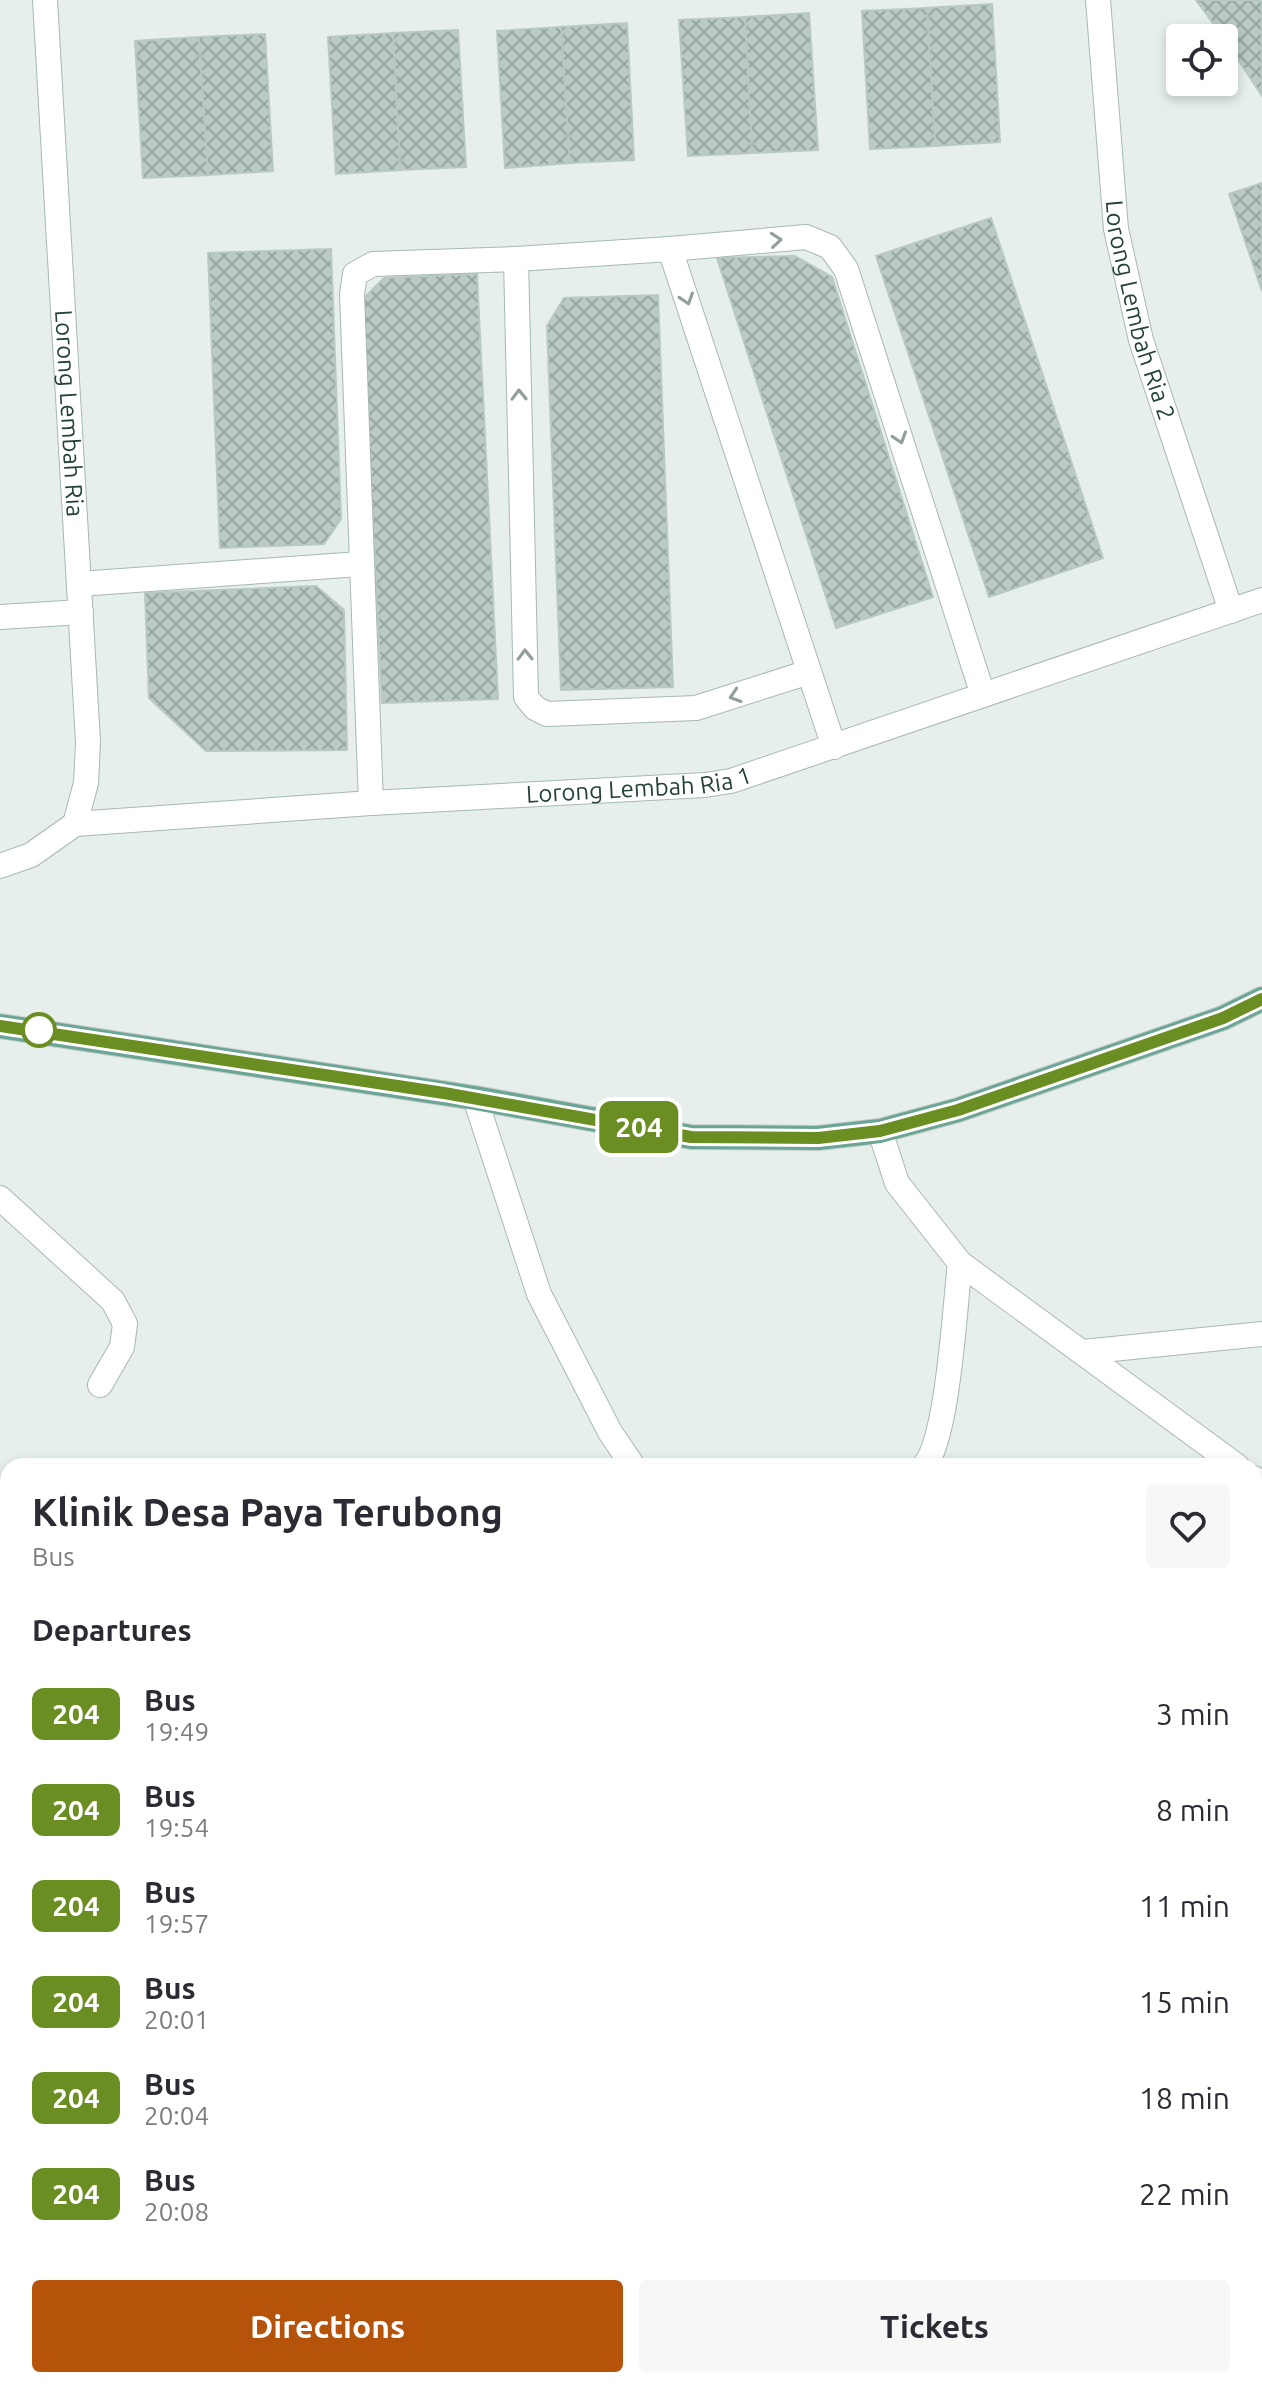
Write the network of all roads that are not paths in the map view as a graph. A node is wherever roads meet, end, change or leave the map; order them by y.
1 (45, 0) edge
2 (1098, 0) edge
3 (670, 249) junction
4 (516, 259) junction
5 (360, 564) junction
6 (79, 584) junction
7 (1262, 600) edge
8 (1231, 611) junction
9 (81, 612) junction
10 (0, 617) edge
11 (809, 672) junction
12 (983, 695) junction
13 (834, 747) junction
14 (371, 803) junction
15 (75, 824) junction
16 (0, 866) edge
17 (1262, 999) edge
18 (0, 1026) edge
19 (475, 1098) junction
20 (880, 1131) junction
21 (0, 1198) edge
22 (960, 1263) junction
23 (1262, 1334) edge
24 (1083, 1352) junction
25 (100, 1385) dead end
26 (628, 1458) edge
27 (931, 1458) edge
28 (1226, 1458) edge

1 - 6 street, Lorong Lembah Ria
2 - 8 street, Lorong Lembah Ria 2
3 - 4 street
3 -> 11 street
3 -> 12 street
4 - 5 street
11 -> 4 street
5 - 6 street
5 - 14 street
6 - 9 street, Lorong Lembah Ria
7 - 8 street, Lorong Lembah Ria 1
8 - 12 street, Lorong Lembah Ria 1
9 - 10 street
9 - 15 street, Lorong Lembah Ria
11 - 13 street
12 - 13 street, Lorong Lembah Ria 1
13 - 14 street, Lorong Lembah Ria 1
14 - 15 street, Lorong Lembah Ria 1
15 - 16 street
17 - 20 main road
18 - 19 main road
19 - 20 main road
19 - 26 street
20 - 22 street
21 - 25 street
22 - 24 street
22 - 27 street
23 - 24 street
24 - 28 street

